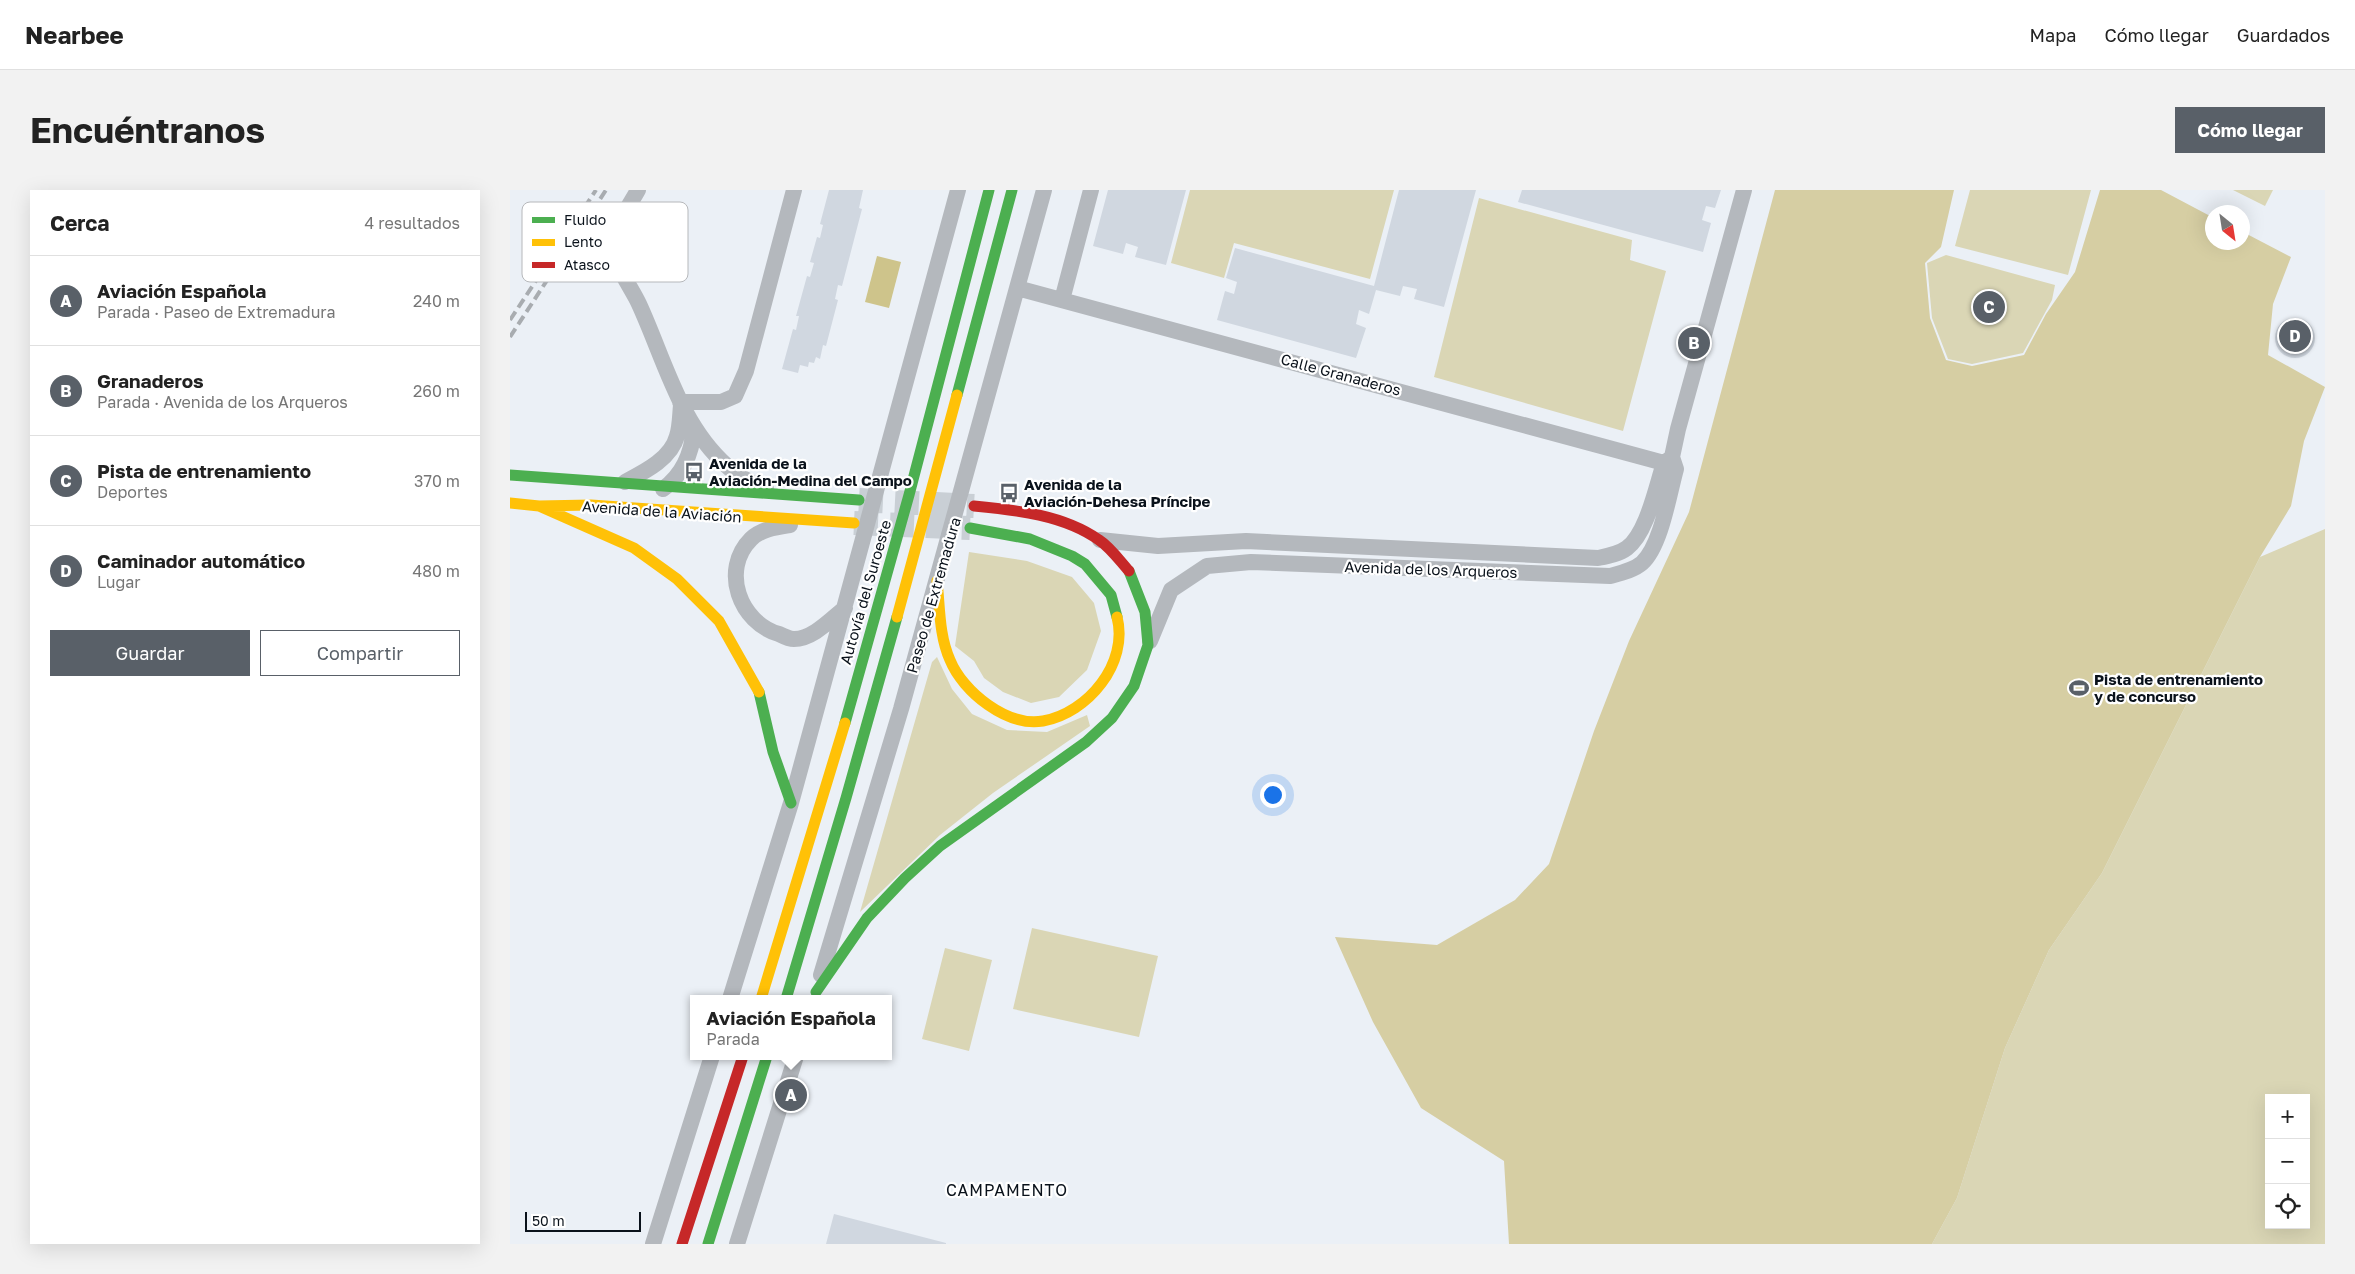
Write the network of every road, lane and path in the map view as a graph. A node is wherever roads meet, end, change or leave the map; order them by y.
1 (638, 190) edge
2 (794, 190) edge
3 (958, 190) edge
4 (989, 190) edge
5 (1012, 190) edge
6 (1044, 190) edge
7 (1091, 190) edge
8 (1744, 190) edge
9 (631, 202) edge
10 (628, 282) edge
11 (1017, 288) junction
12 (1062, 300) junction
13 (681, 403) junction
14 (694, 428) junction
15 (1668, 460) junction
16 (510, 475) edge
17 (621, 484) junction
18 (668, 485) junction
19 (772, 493) junction
20 (859, 500) tunnel mouth
21 (510, 503) edge
22 (539, 506) junction
23 (974, 506) tunnel mouth
24 (628, 508) junction
25 (815, 522) junction
26 (854, 523) tunnel mouth
27 (970, 528) tunnel mouth
28 (1100, 540) junction
29 (938, 581) junction
30 (845, 608) junction
31 (1148, 645) junction
32 (791, 803) junction
33 (731, 995) edge
34 (762, 995) edge
35 (787, 995) edge
36 (815, 995) edge
37 (816, 995) edge
38 (711, 1060) edge
39 (742, 1060) edge
40 (766, 1060) edge
41 (795, 1060) edge
42 (653, 1244) edge
43 (682, 1244) edge
44 (708, 1244) edge
45 (737, 1244) edge

1 - 9 street
2 - 13 street
3 - 30 street
4 - 34 main road, Autovía del Suroeste
5 - 35 main road
6 - 11 street, Paseo de Extremadura
7 - 12 street
8 - 15 street, Avenida de los Arqueros
10 - 13 street
11 - 12 street, Calle Granaderos
11 - 29 street, Paseo de Extremadura
12 - 15 street, Calle Granaderos
13 - 14 street
13 - 17 street
14 - 18 street
14 - 19 street
15 - 28 street, Avenida de los Arqueros
15 - 31 street, Avenida de los Arqueros
16 - 17 main road, Avenida de la Aviación
17 - 18 main road, Avenida de la Aviación
18 - 19 main road, Avenida de la Aviación
18 - 24 street
19 - 20 main road, Avenida de la Aviación
21 - 22 main road, Avenida de la Aviación
22 - 24 main road, Avenida de la Aviación
22 - 32 main road
23 - 28 main road
24 - 25 main road, Avenida de la Aviación
25 - 26 main road, Avenida de la Aviación
25 - 30 street, Avenida de la Aviación
27 - 29 main road
28 - 31 main road
29 - 36 street, Paseo de Extremadura
30 - 32 street
31 - 37 main road
32 - 33 street
38 - 42 street
39 - 43 main road
40 - 44 main road
41 - 45 street

